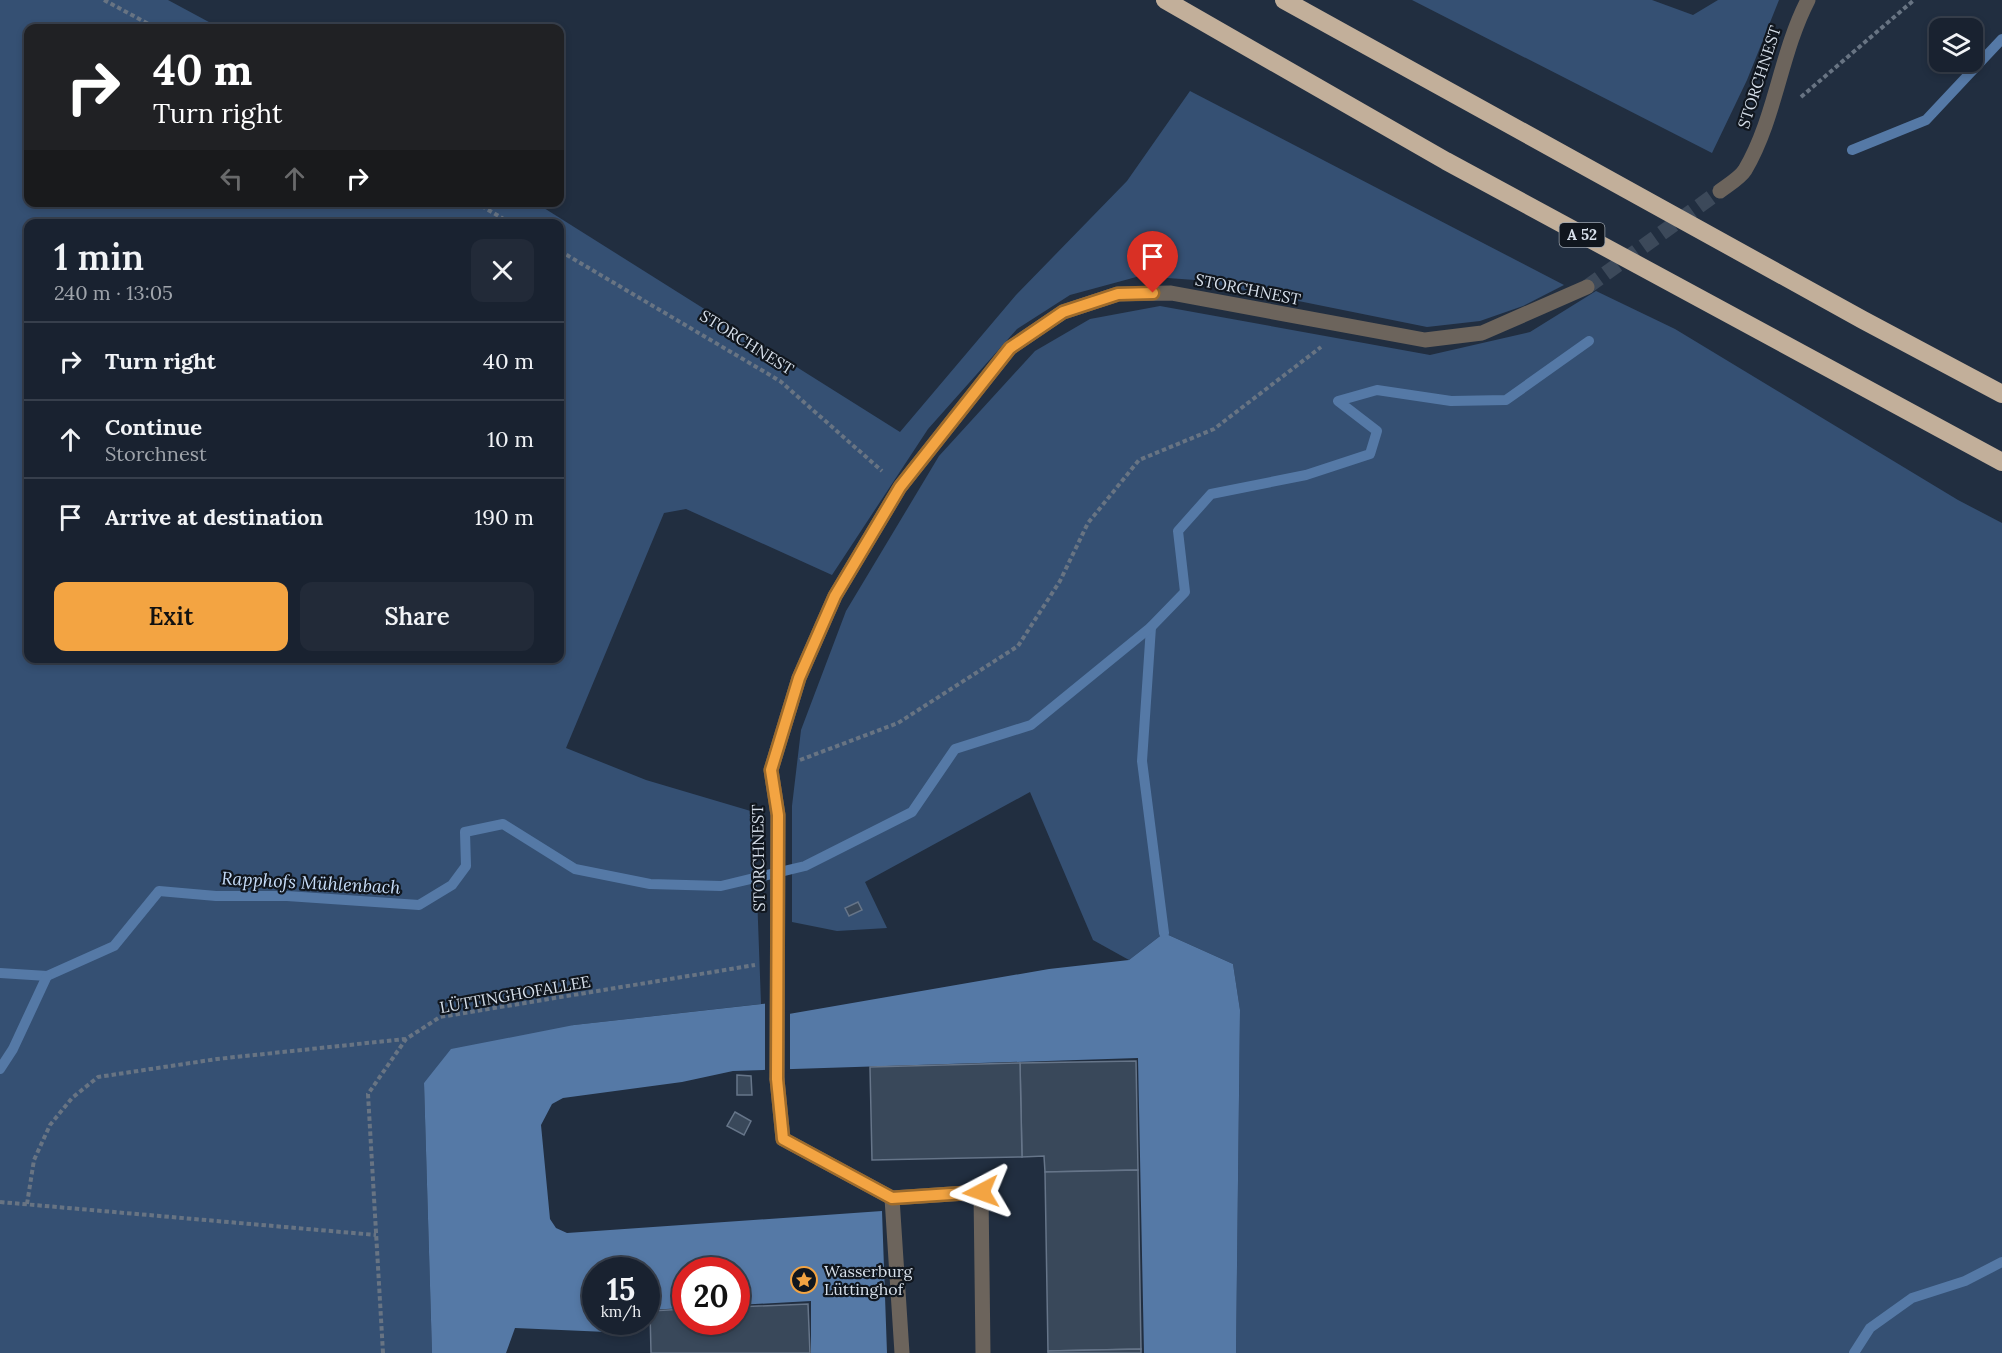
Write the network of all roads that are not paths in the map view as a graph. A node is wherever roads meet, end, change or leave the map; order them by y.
1 (1165, 0) edge
2 (1284, 0) edge
3 (1808, 0) edge
4 (1720, 191) tunnel mouth
5 (1587, 287) tunnel mouth
6 (2002, 394) edge
7 (2002, 462) edge
8 (892, 1198) junction
9 (902, 1353) edge
10 (983, 1353) edge

1 - 7 highway, A 52
2 - 6 highway
3 - 4 street, STORCHNEST
5 - 8 street, STORCHNEST
8 - 9 street
8 - 10 street

